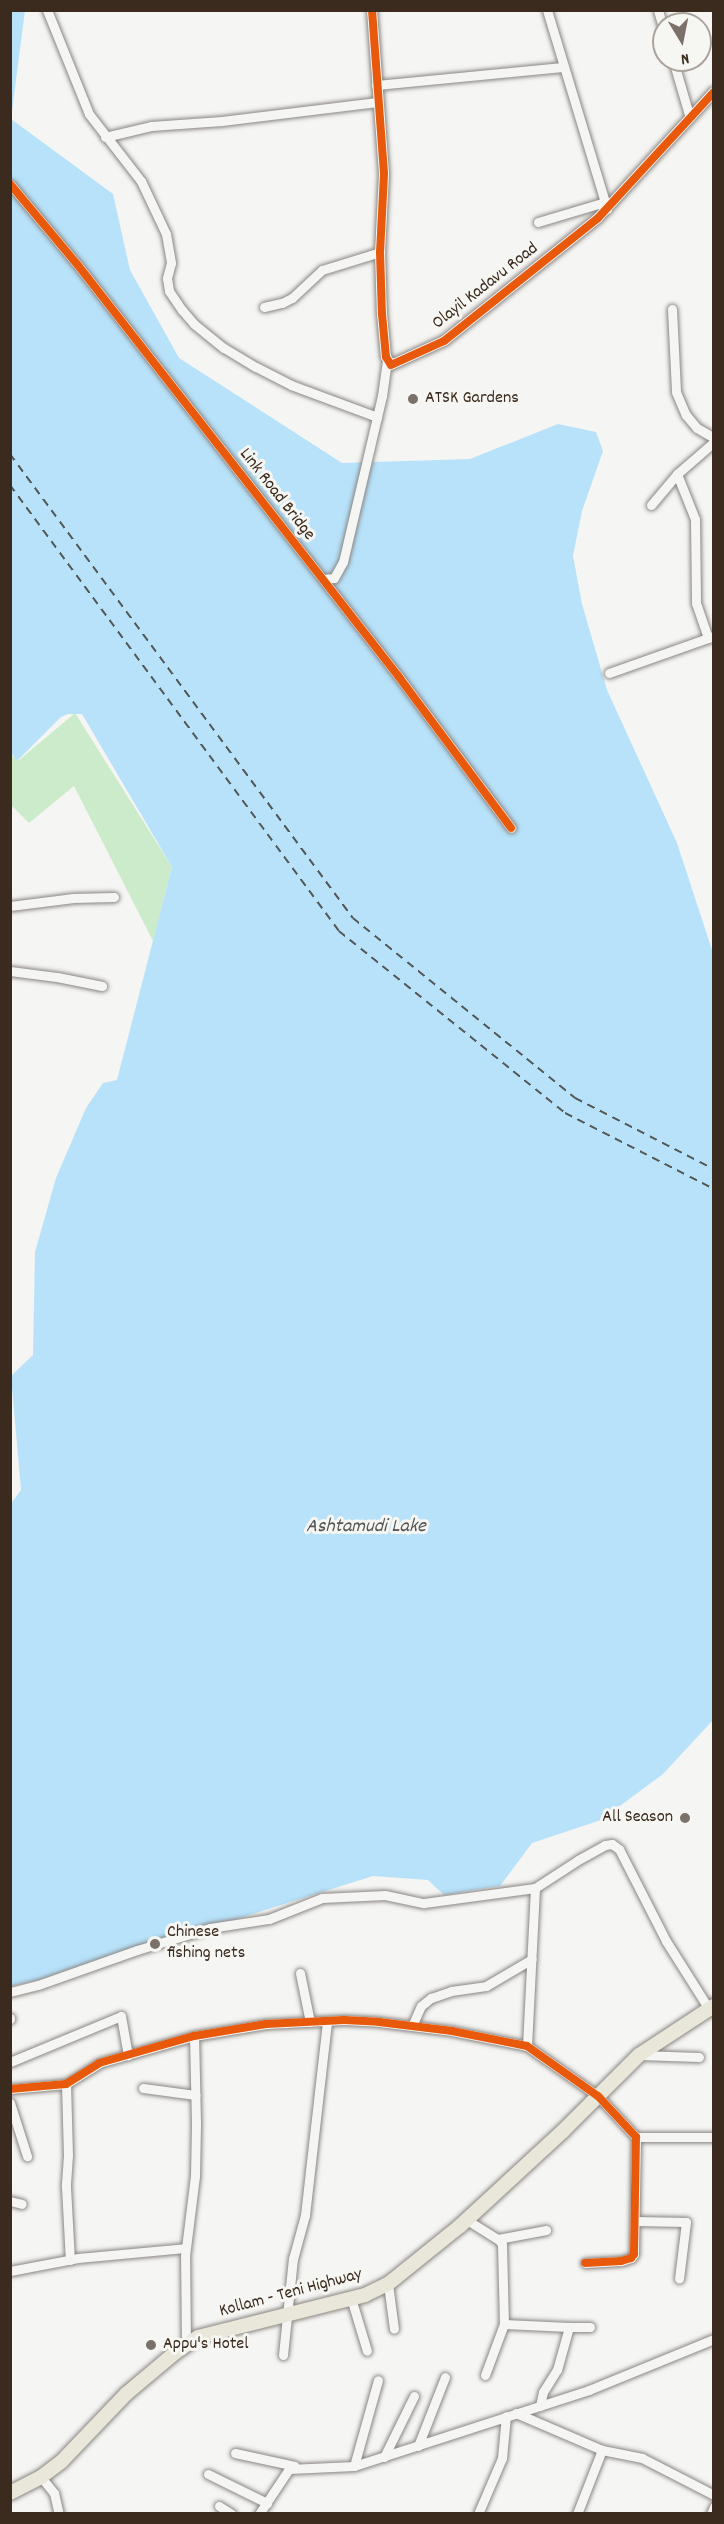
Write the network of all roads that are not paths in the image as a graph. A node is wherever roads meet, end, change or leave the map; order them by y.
1 (47, 10) edge
2 (372, 10) edge
3 (547, 10) edge
4 (563, 67) junction
5 (677, 72) edge
6 (376, 85) junction
7 (714, 92) edge
8 (377, 102) junction
9 (690, 118) junction
10 (105, 137) junction
11 (10, 184) edge
12 (606, 205) junction
13 (538, 222) dead end
14 (380, 252) junction
15 (264, 307) dead end
16 (672, 309) dead end
17 (387, 362) junction
18 (377, 417) junction
19 (714, 440) edge
20 (677, 474) junction
21 (651, 505) dead end
22 (323, 579) junction
23 (711, 637) edge
24 (609, 673) dead end
25 (511, 828) dead end
26 (114, 897) dead end
27 (10, 906) edge
28 (10, 971) edge
29 (102, 986) dead end
30 (535, 1888) junction
31 (532, 1959) junction
32 (300, 1973) dead end
33 (10, 1992) edge
34 (712, 2009) edge
35 (327, 2021) junction
36 (310, 2022) junction
37 (412, 2026) junction
38 (194, 2036) junction
39 (527, 2046) junction
40 (128, 2055) junction
41 (639, 2055) junction
42 (699, 2057) dead end
43 (10, 2062) edge
44 (66, 2084) junction
45 (143, 2088) dead end
46 (10, 2089) edge
47 (196, 2095) junction
48 (598, 2096) junction
49 (10, 2103) edge
50 (636, 2137) junction
51 (714, 2137) edge
52 (27, 2156) dead end
53 (10, 2201) edge
54 (22, 2204) dead end
55 (467, 2220) junction
56 (635, 2221) junction
57 (546, 2230) dead end
58 (498, 2239) junction
59 (185, 2248) junction
60 (70, 2260) junction
61 (585, 2263) dead end
62 (10, 2271) edge
63 (679, 2279) dead end
64 (388, 2284) junction
65 (351, 2298) junction
66 (287, 2313) junction
67 (504, 2324) junction
68 (569, 2327) junction
69 (590, 2327) dead end
70 (394, 2330) dead end
71 (714, 2339) edge
72 (186, 2345) junction
73 (367, 2351) dead end
74 (283, 2355) dead end
75 (485, 2375) dead end
76 (445, 2377) dead end
77 (378, 2380) dead end
78 (414, 2396) dead end
79 (540, 2406) junction
80 (516, 2413) junction
81 (506, 2416) junction
82 (418, 2446) junction
83 (602, 2450) junction
84 (235, 2453) dead end
85 (384, 2457) junction
86 (354, 2466) junction
87 (297, 2467) junction
88 (208, 2474) dead end
89 (41, 2477) junction
90 (10, 2493) edge
91 (714, 2495) edge
92 (267, 2503) junction
93 (219, 2506) dead end
94 (714, 2507) edge
95 (59, 2514) edge
96 (232, 2514) edge
97 (259, 2514) edge
98 (478, 2514) edge
99 (578, 2514) edge
100 (711, 2514) edge

1 - 10 street
2 - 6 street
3 - 4 street
4 - 6 street
4 - 12 street
5 - 9 street
6 - 8 street
7 - 9 street, Olayil Kadavu Road
8 - 10 street
8 - 14 street
9 - 12 street, Olayil Kadavu Road
10 - 18 street
11 - 22 street, Link Road Bridge
12 - 13 street
12 - 17 street, Olayil Kadavu Road
14 - 15 street
14 - 17 street
16 - 19 street
17 - 18 street
18 - 22 street
19 - 20 street
20 - 21 street
20 - 23 street
22 - 25 street, Link Road Bridge
23 - 24 street
26 - 27 street
28 - 29 street
30 - 31 street
30 - 33 street
30 - 34 street
31 - 37 street
31 - 39 street
32 - 36 street
34 - 41 main road, Kollam - Teni Highway
35 - 36 street
35 - 37 street
35 - 66 street
36 - 38 street
37 - 39 street
38 - 40 street
38 - 47 street
39 - 48 street
40 - 43 street
40 - 44 street
41 - 42 street
41 - 48 main road, Kollam - Teni Highway
44 - 46 street
44 - 60 street
45 - 47 street
47 - 59 street
48 - 50 street
48 - 55 main road, Kollam - Teni Highway
49 - 52 street
50 - 51 street
50 - 56 street
53 - 54 street
55 - 58 street
55 - 64 main road, Kollam - Teni Highway
56 - 61 street
56 - 63 street
57 - 58 street
58 - 67 street
59 - 60 street
59 - 72 street
60 - 62 street
64 - 65 main road, Kollam - Teni Highway
64 - 70 street
65 - 66 main road, Kollam - Teni Highway
65 - 73 street
66 - 72 main road, Kollam - Teni Highway
66 - 74 street
67 - 68 street
67 - 75 street
68 - 69 street
68 - 79 street
71 - 79 street
72 - 89 main road, Kollam - Teni Highway
76 - 82 street
77 - 86 street
78 - 85 street
79 - 80 street
80 - 81 street
80 - 83 street
81 - 82 street
81 - 98 street
82 - 85 street
83 - 91 street
83 - 99 street
84 - 87 street
85 - 86 street
86 - 87 street
87 - 92 street
88 - 92 street
89 - 90 main road, Kollam - Teni Highway
89 - 95 street
92 - 97 street
93 - 96 street
94 - 100 street

